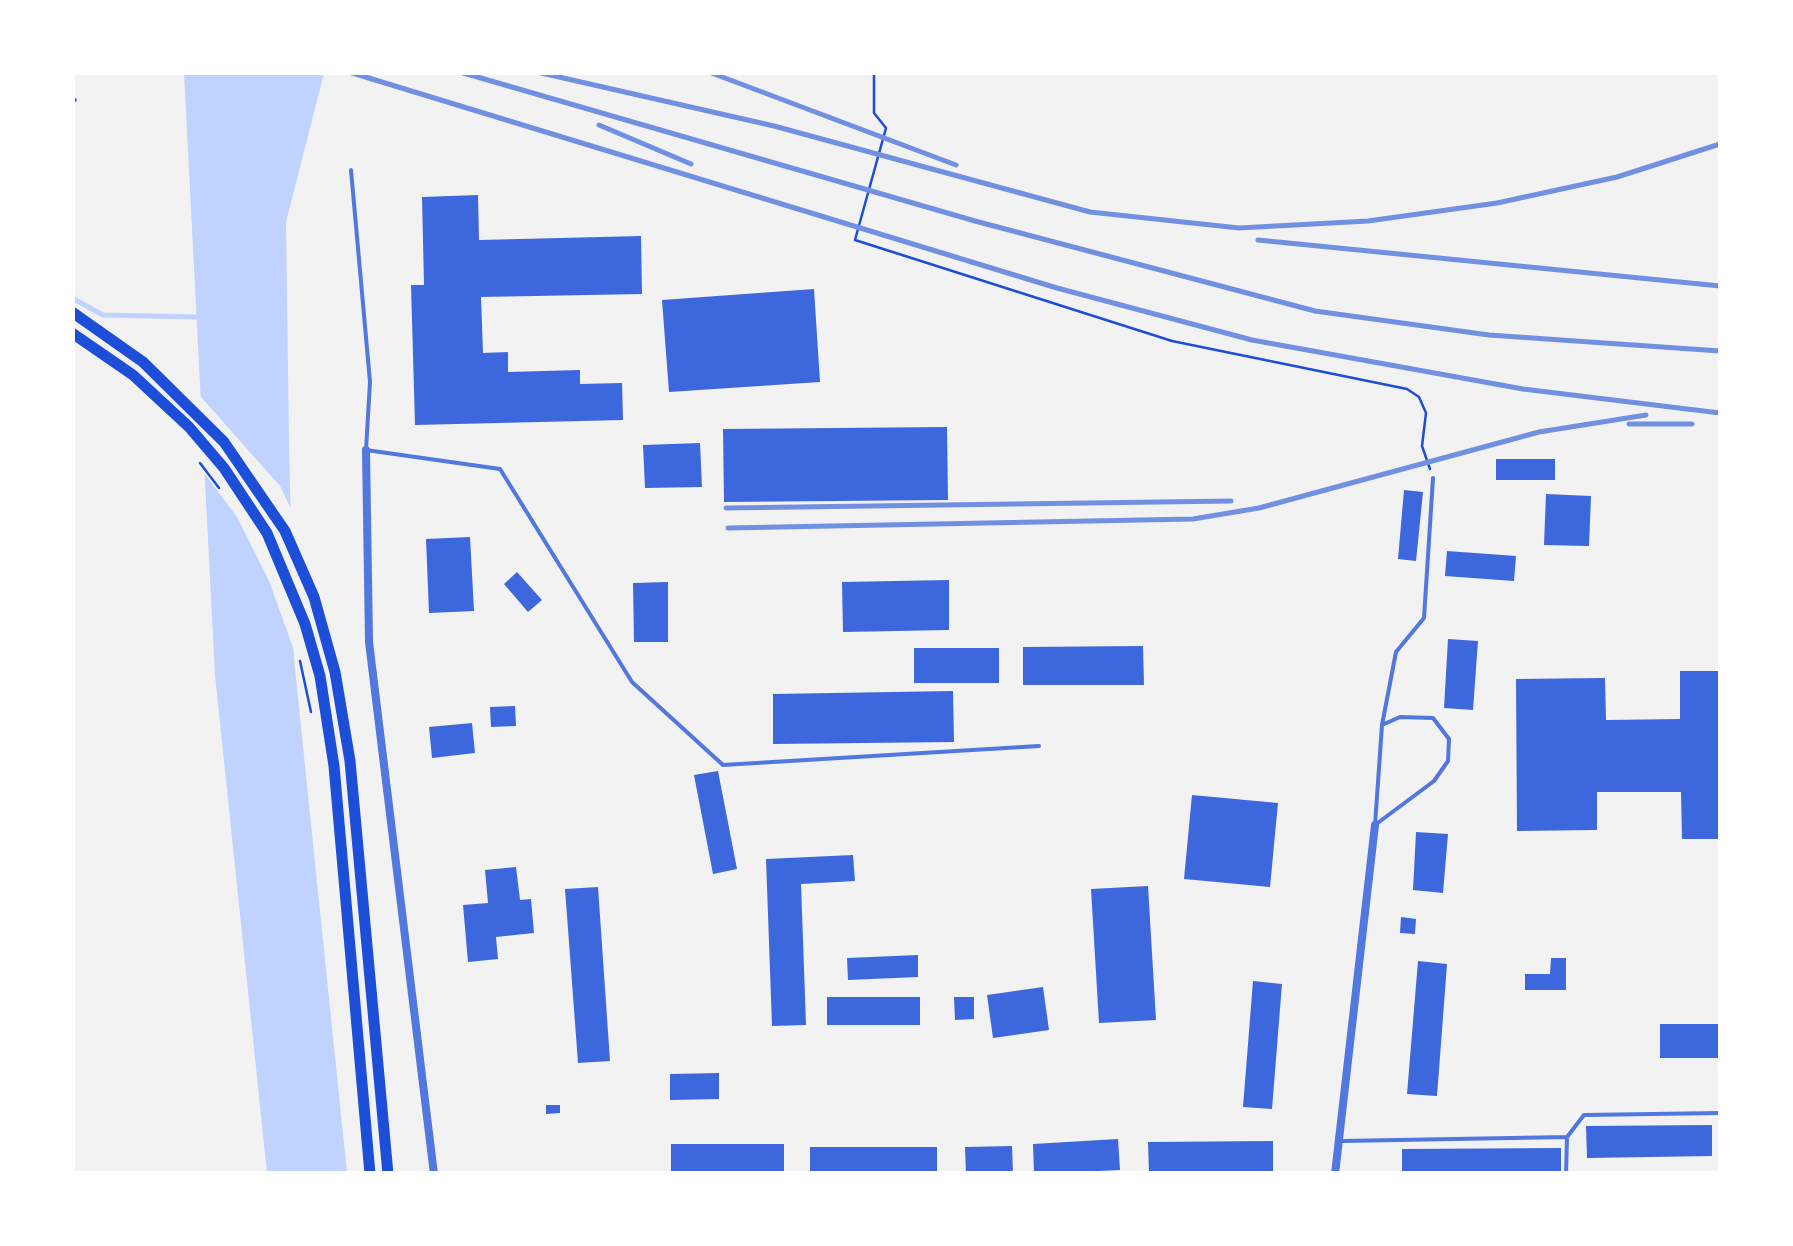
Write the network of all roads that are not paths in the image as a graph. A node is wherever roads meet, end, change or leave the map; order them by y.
1 (351, 170) dead end
2 (72, 312) edge
3 (72, 333) edge
4 (366, 450) junction
5 (1433, 478) road end
6 (1382, 725) junction
7 (1038, 746) dead end
8 (1375, 825) junction
9 (1720, 1113) edge
10 (1567, 1137) junction
11 (1338, 1141) junction
12 (370, 1174) edge
13 (388, 1174) edge
14 (434, 1174) edge
15 (1334, 1174) edge
16 (1566, 1174) edge

1 - 4 lane
2 - 13 main road
3 - 12 main road
4 - 7 lane
4 - 14 street
5 - 6 lane
6 - 8 lane
6 - 8 lane
8 - 11 street
9 - 10 lane
10 - 11 lane
10 - 16 lane
11 - 15 street

